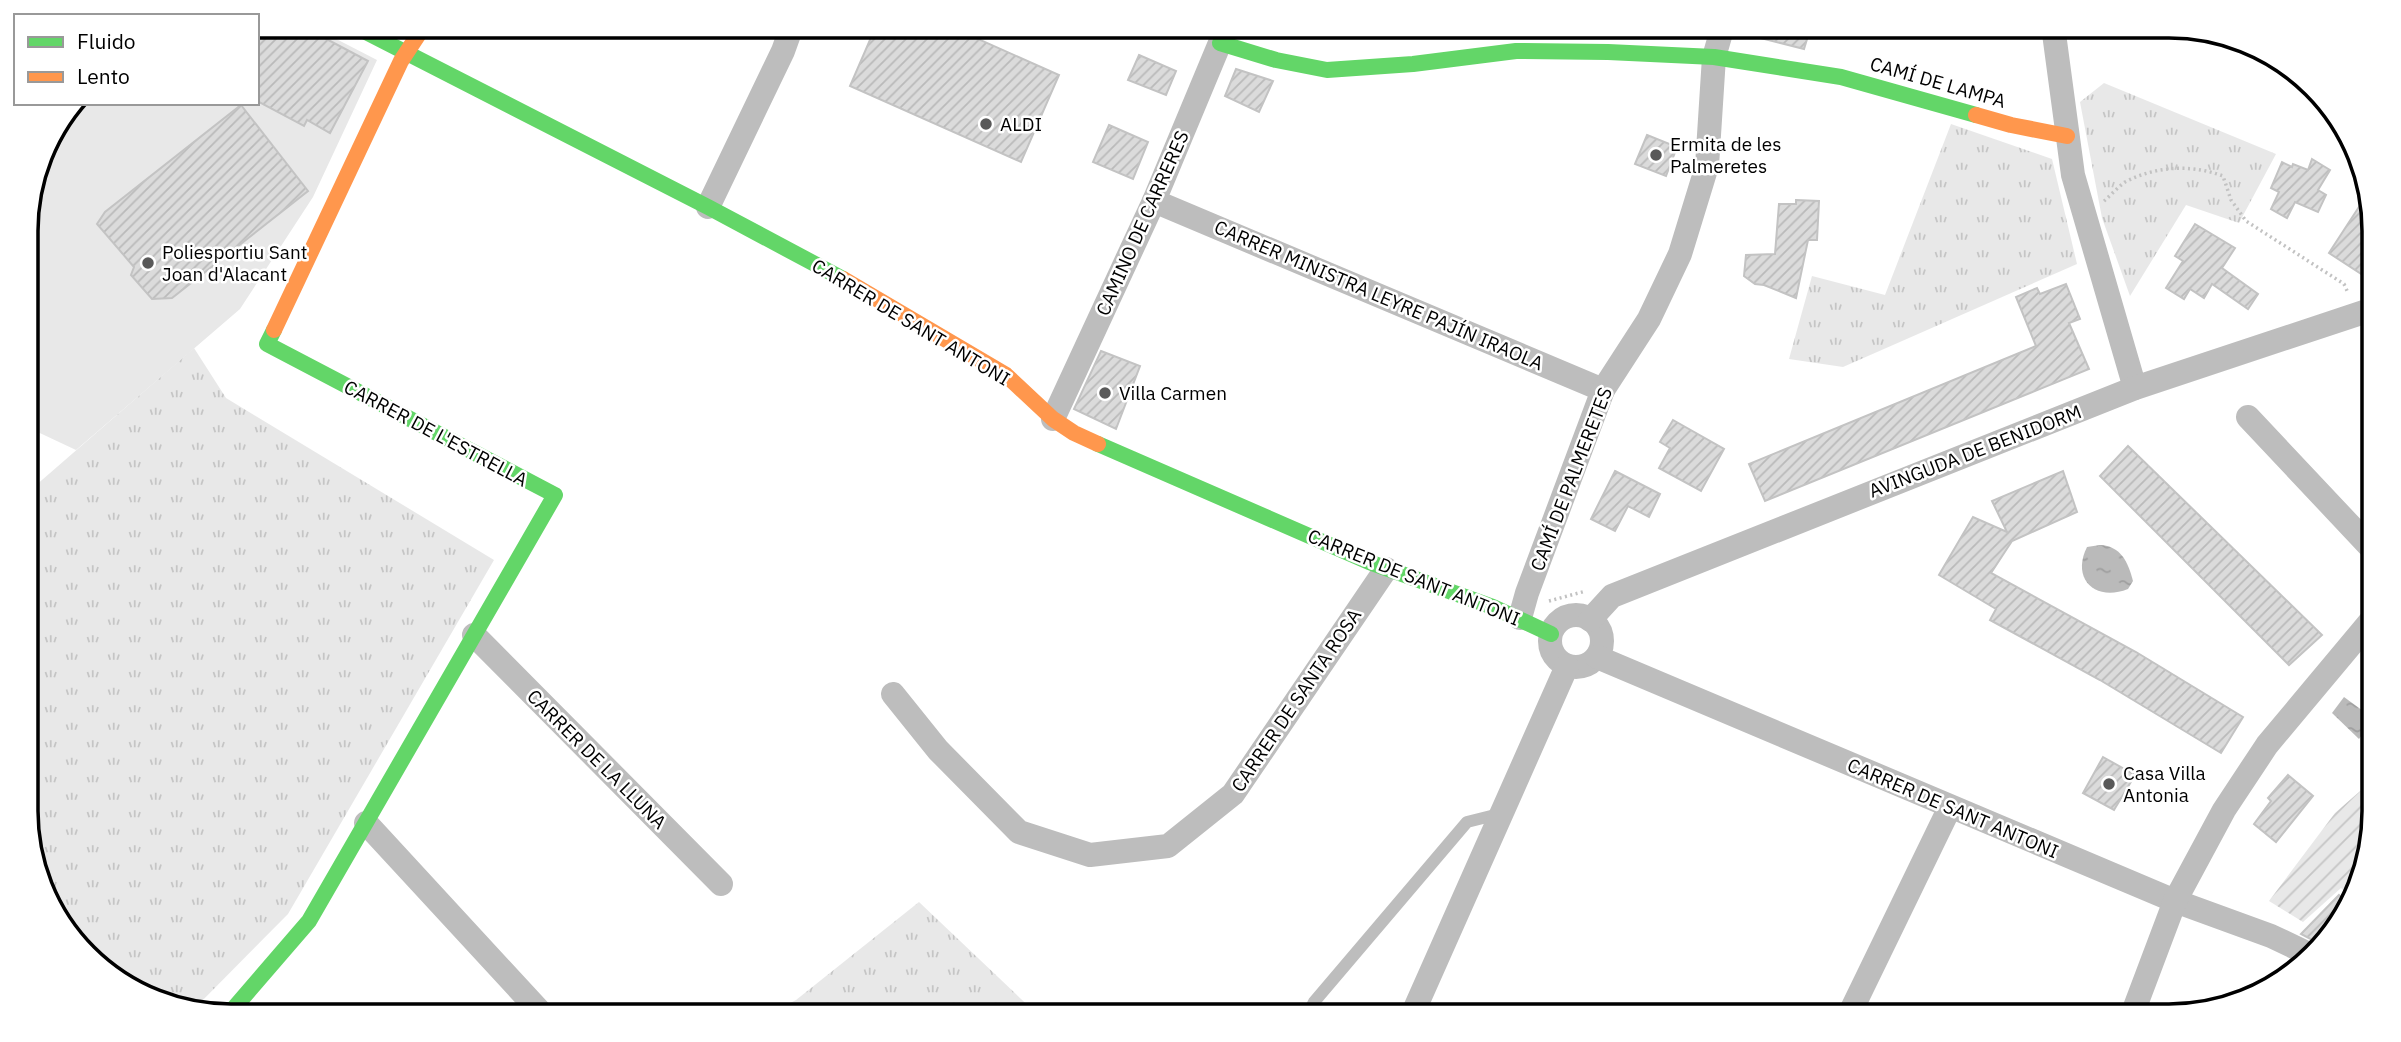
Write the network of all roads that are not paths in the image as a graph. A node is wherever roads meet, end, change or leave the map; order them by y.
1 (1221, 38) edge
2 (1232, 38) edge
3 (1719, 38) edge
4 (2055, 38) edge
5 (381, 39) edge
6 (415, 39) edge
7 (787, 39) edge
8 (405, 54) junction
9 (1714, 57) junction
10 (2067, 136) junction
11 (1154, 201) junction
12 (708, 207) junction
13 (2362, 312) edge
14 (2135, 388) junction
15 (1603, 390) junction
16 (2248, 417) dead end
17 (1053, 419) junction
18 (2362, 538) edge
19 (1386, 569) junction
20 (1520, 618) junction
21 (1590, 620) junction
22 (2362, 631) edge
23 (1551, 634) junction
24 (474, 635) junction
25 (1597, 657) junction
26 (1567, 666) junction
27 (893, 694) dead end
28 (1950, 807) junction
29 (1499, 814) junction
30 (366, 823) junction
31 (721, 884) dead end
32 (2175, 901) junction
33 (2302, 951) edge
34 (1313, 1003) edge
35 (1417, 1003) edge
36 (1855, 1003) edge
37 (2137, 1003) edge
38 (237, 1004) edge
39 (533, 1004) edge

1 - 11 street, CAMINO DE CARRERES
2 - 9 street, CAMÍ DE LAMPA
3 - 9 street, CAMÍ DE PALMERETES
4 - 10 street
5 - 8 street, CARRER DE SANT ANTONI
6 - 8 street
7 - 12 street
8 - 12 street, CARRER DE SANT ANTONI
8 - 24 street, CARRER DE L'ESTRELLA
9 - 10 street, CAMÍ DE LAMPA
9 - 15 street, CAMÍ DE PALMERETES
10 - 14 street
11 - 15 street, CARRER MINISTRA LEYRE PAJÍN IRAOLA
11 - 17 street, CAMINO DE CARRERES
12 - 17 street, CARRER DE SANT ANTONI
13 - 14 street, AVINGUDA DE BENIDORM
14 - 21 street, AVINGUDA DE BENIDORM
15 - 20 street, CAMÍ DE PALMERETES
16 - 18 street
17 - 19 street, CARRER DE SANT ANTONI
19 - 20 street, CARRER DE SANT ANTONI
19 - 27 street, CARRER DE SANTA ROSA
20 - 23 street, CARRER DE SANT ANTONI
21 - 23 street
21 - 25 street
22 - 32 street
23 - 26 street
24 - 30 street, CARRER DE L'ESTRELLA
24 - 31 street, CARRER DE LA LLUNA
25 - 26 street
25 - 28 street, CARRER DE SANT ANTONI
26 - 29 street
28 - 32 street, CARRER DE SANT ANTONI
28 - 36 street
29 - 34 lane
29 - 35 street
30 - 38 street, CARRER DE L'ESTRELLA
30 - 39 street
32 - 33 street, CARRER DE SANT ANTONI
32 - 37 street

